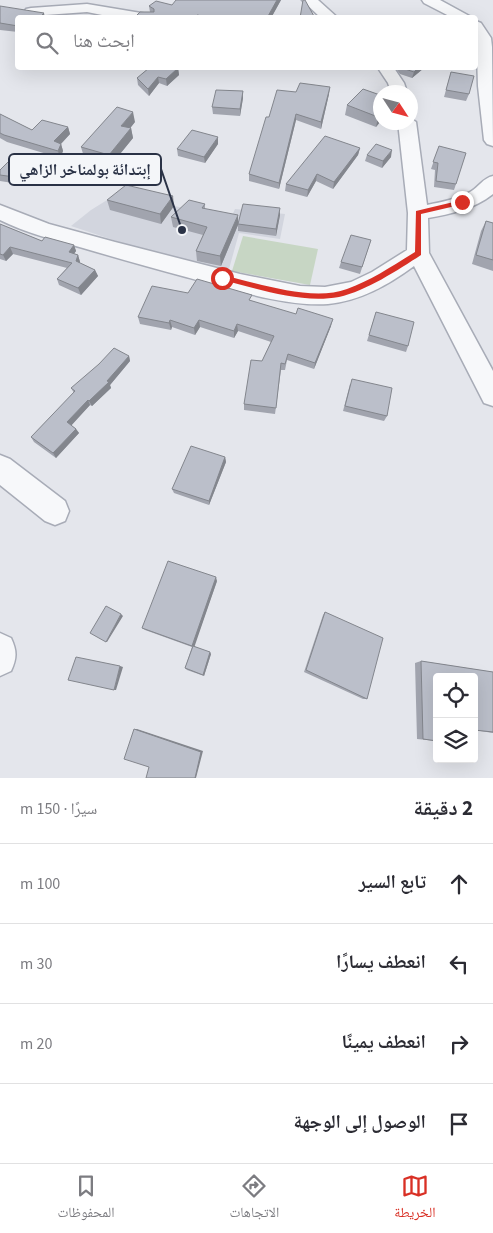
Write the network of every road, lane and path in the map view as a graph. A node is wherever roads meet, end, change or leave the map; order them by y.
1 (309, 0) edge
2 (429, 0) edge
3 (31, 12) edge
4 (128, 15) edge
5 (327, 15) edge
6 (460, 15) edge
7 (478, 29) edge
8 (387, 70) edge
9 (397, 85) edge
10 (408, 130) edge
11 (493, 140) edge
12 (493, 182) edge
13 (0, 212) edge
14 (418, 213) junction
15 (418, 253) junction
16 (493, 396) edge
17 (0, 468) edge
18 (55, 511) dead end
19 (0, 649) edge
20 (0, 660) edge

1 - 5 street
2 - 6 street
3 - 4 street
7 - 11 street
8 - 9 street
10 - 14 street
12 - 14 street
13 - 15 street
14 - 15 street
15 - 16 street
17 - 18 street
19 - 20 street

